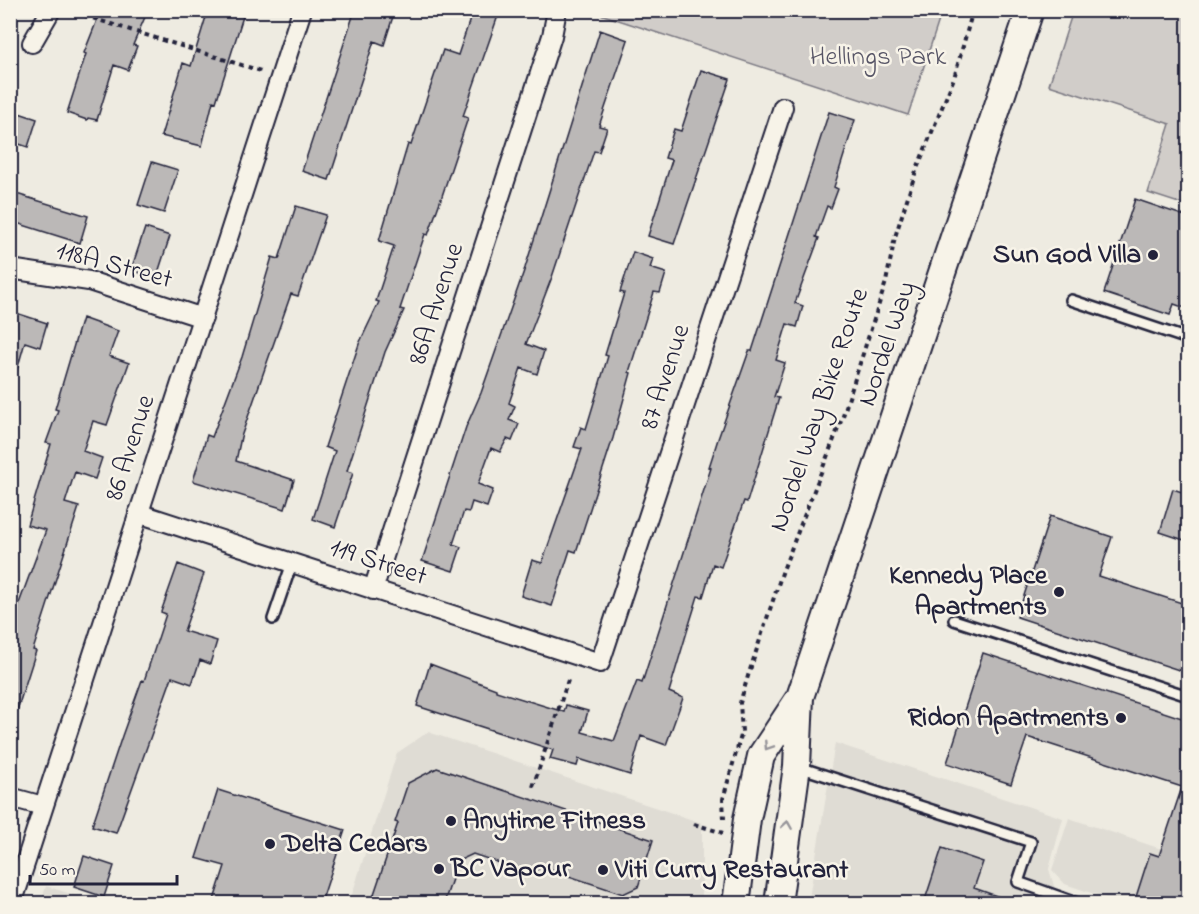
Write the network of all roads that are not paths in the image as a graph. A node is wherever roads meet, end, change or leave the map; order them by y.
1 (51, 10) edge
2 (302, 10) edge
3 (557, 10) edge
4 (1030, 10) edge
5 (32, 43) dead end
6 (783, 107) dead end
7 (10, 269) edge
8 (1071, 300) dead end
9 (203, 318) junction
10 (1188, 339) edge
11 (138, 513) junction
12 (292, 563) junction
13 (373, 590) junction
14 (273, 619) dead end
15 (954, 620) dead end
16 (600, 663) joint
17 (1188, 696) edge
18 (800, 697) junction
19 (797, 766) junction
20 (10, 797) edge
21 (43, 807) junction
22 (12, 903) edge
23 (736, 903) edge
24 (778, 903) edge
25 (1080, 903) edge

1 - 5 street
2 - 9 street, 86 Avenue
3 - 13 street, 86A Avenue
4 - 18 main road, Nordel Way
6 - 16 street, 87 Avenue
7 - 9 street, 118A Street
8 - 10 lane
9 - 11 street, 86 Avenue
11 - 12 street, 119 Street
11 - 21 street, 86 Avenue
12 - 13 street, 119 Street
12 - 14 lane
13 - 16 street, 119 Street
15 - 17 lane
18 - 19 main road, Nordel Way
18 -> 23 main road, Nordel Way
24 -> 19 main road, Nordel Way
19 - 25 lane
20 - 21 street
21 - 22 street, 86 Avenue

